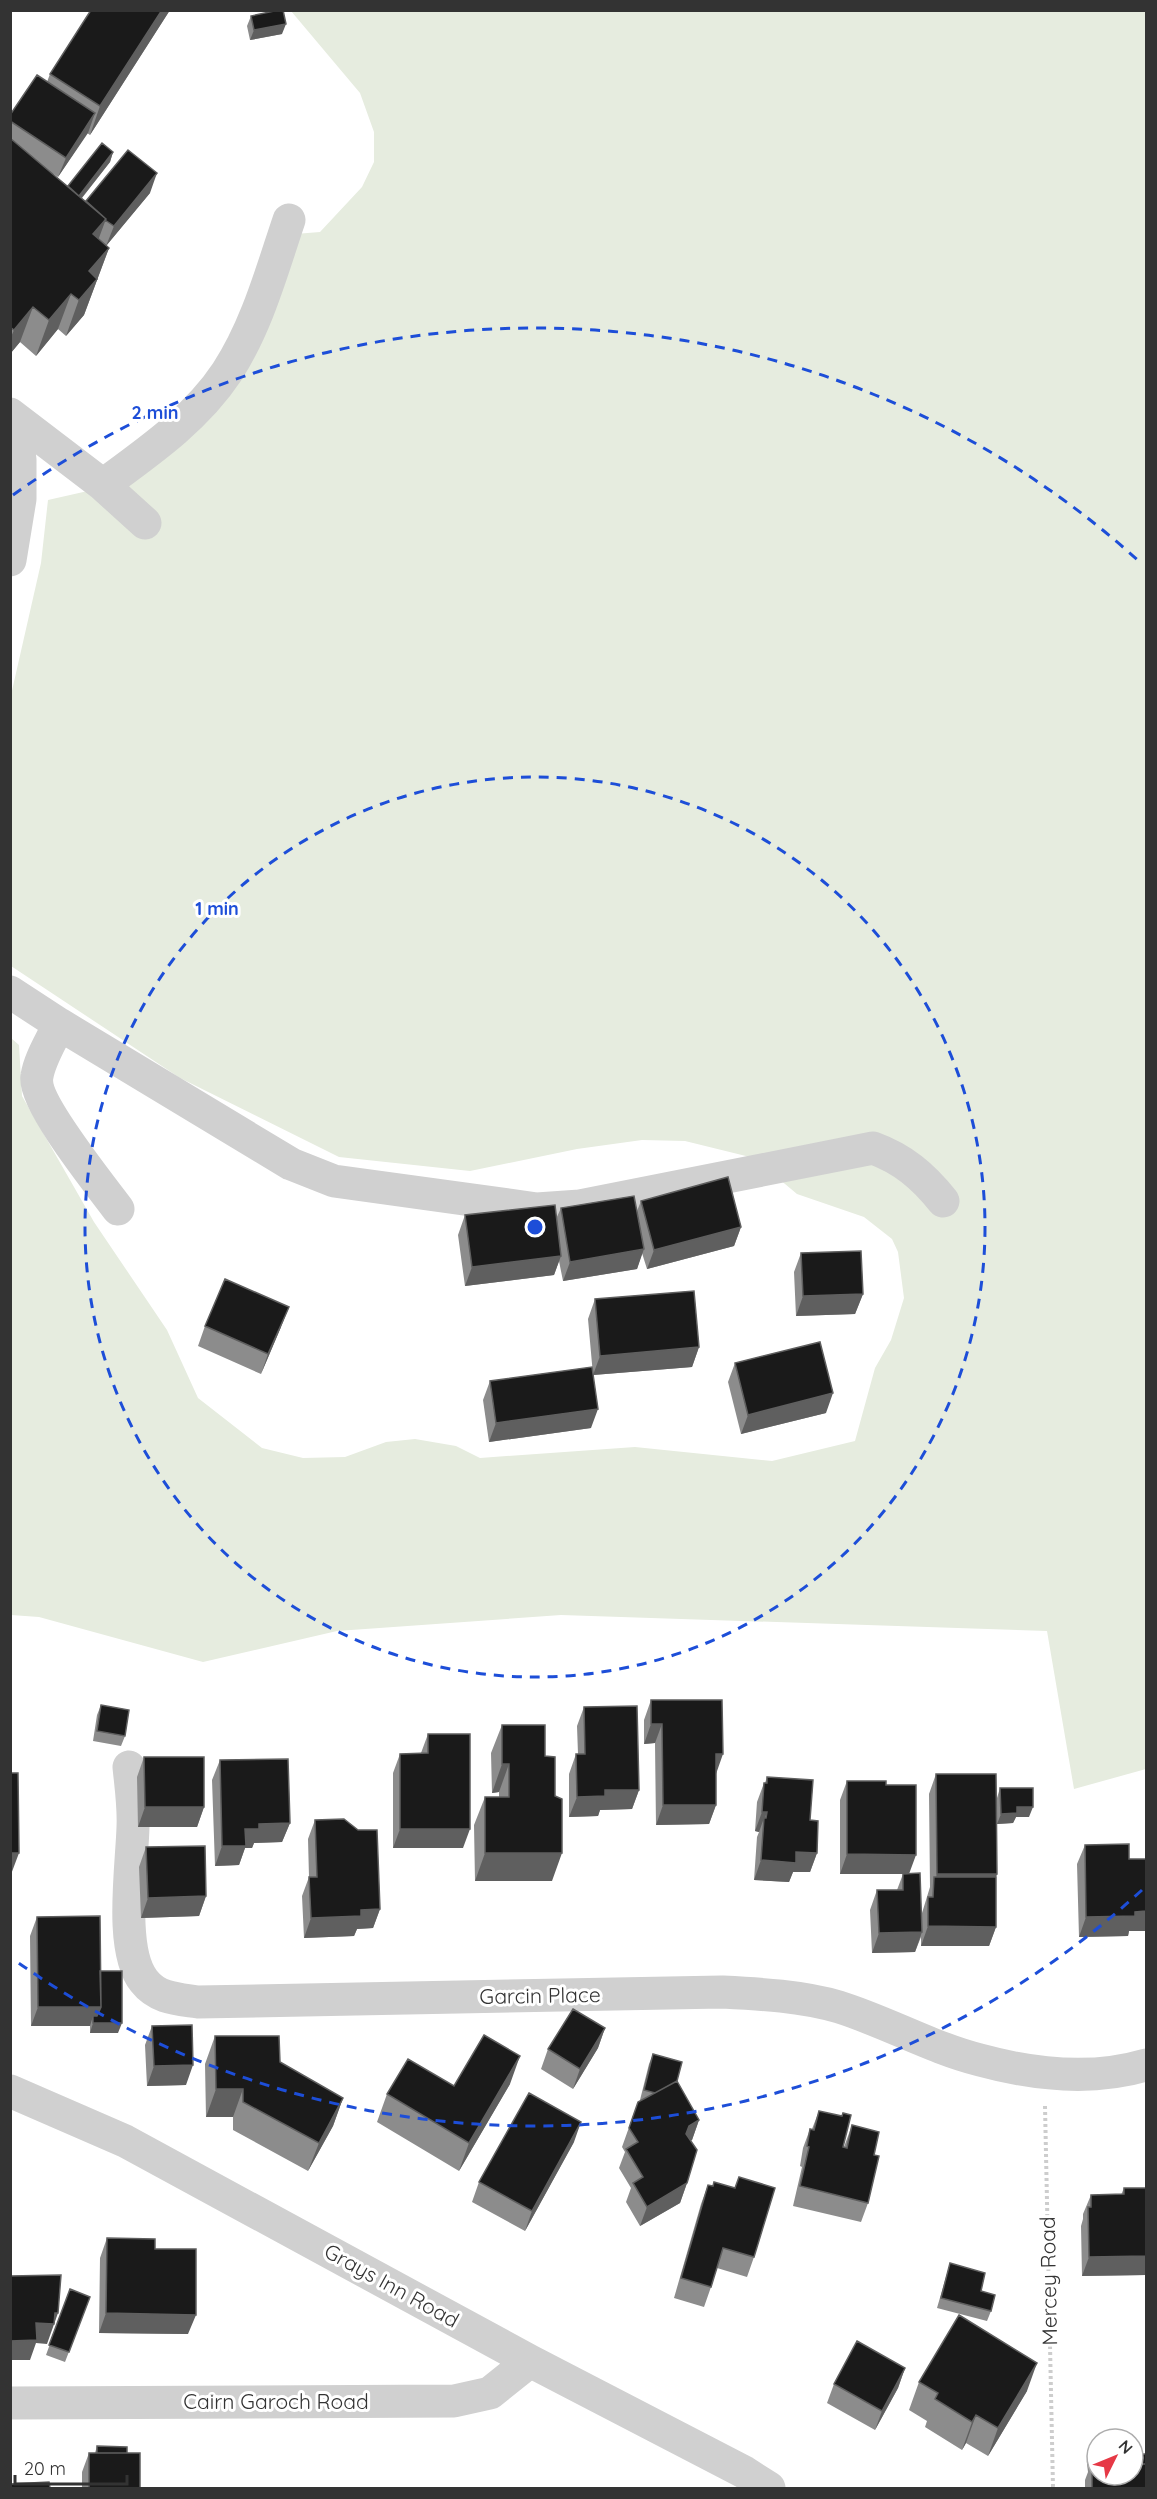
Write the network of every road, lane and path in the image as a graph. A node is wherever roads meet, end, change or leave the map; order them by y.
1 (289, 220) dead end
2 (13, 416) edge
3 (103, 485) junction
4 (145, 523) dead end
5 (10, 560) edge
6 (10, 992) edge
7 (59, 1024) junction
8 (943, 1201) dead end
9 (118, 1209) dead end
10 (129, 1767) dead end
11 (1146, 2065) edge
12 (1045, 2073) junction
13 (10, 2091) edge
14 (530, 2361) junction
15 (10, 2403) edge
16 (769, 2488) edge
17 (1053, 2488) edge

1 - 3 street
2 - 3 street
2 - 5 street
3 - 4 street
6 - 7 street
7 - 8 street
7 - 9 street
10 - 12 street, Garcin Place
11 - 12 street, Garcin Place
12 - 17 path, Mercey Road
13 - 14 street, Grays Inn Road
14 - 15 street, Cairn Garoch Road
14 - 16 street, Grays Inn Road

